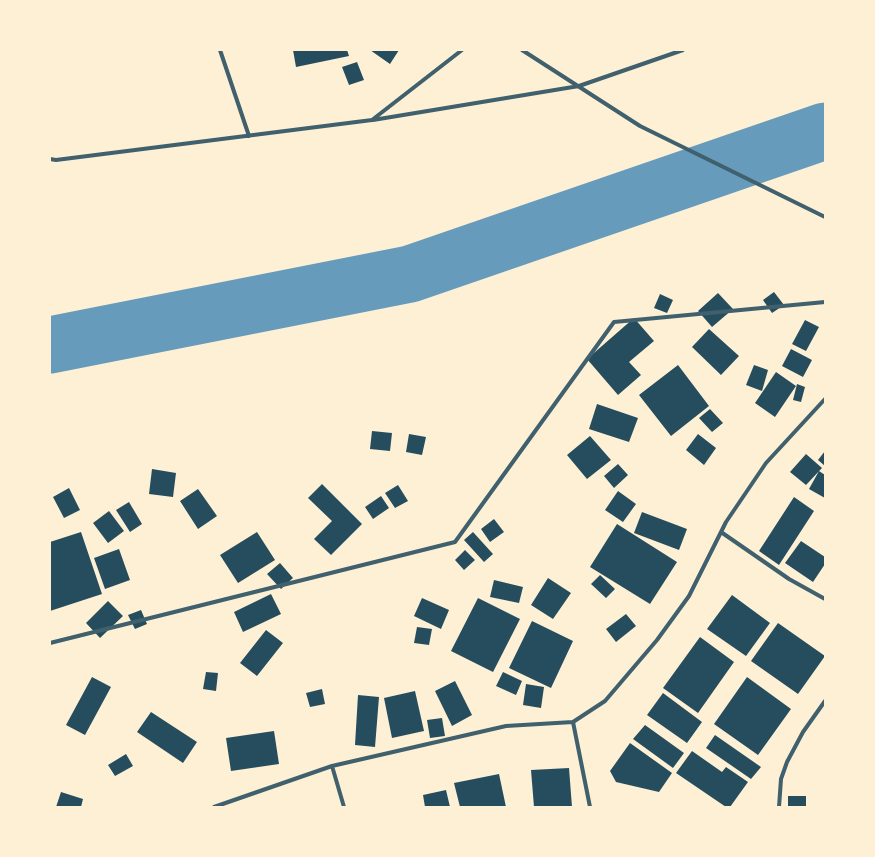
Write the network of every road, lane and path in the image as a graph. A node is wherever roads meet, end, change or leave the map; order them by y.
1 (220, 50) edge
2 (462, 50) edge
3 (522, 50) edge
4 (683, 50) edge
5 (578, 86) junction
6 (372, 120) junction
7 (249, 136) junction
8 (50, 159) edge
9 (825, 217) edge
10 (825, 302) edge
11 (825, 399) edge
12 (721, 532) junction
13 (825, 600) edge
14 (50, 643) edge
15 (825, 700) edge
16 (573, 722) junction
17 (332, 766) junction
18 (214, 807) edge
19 (344, 807) edge
20 (590, 807) edge
21 (779, 807) edge

1 - 7 street
2 - 6 street
3 - 5 street
4 - 5 street
5 - 6 street
5 - 9 street
6 - 7 street
7 - 8 street
10 - 14 street
11 - 12 street
12 - 13 street
12 - 16 street
15 - 21 street
16 - 17 street
16 - 20 street
17 - 18 street
17 - 19 street

